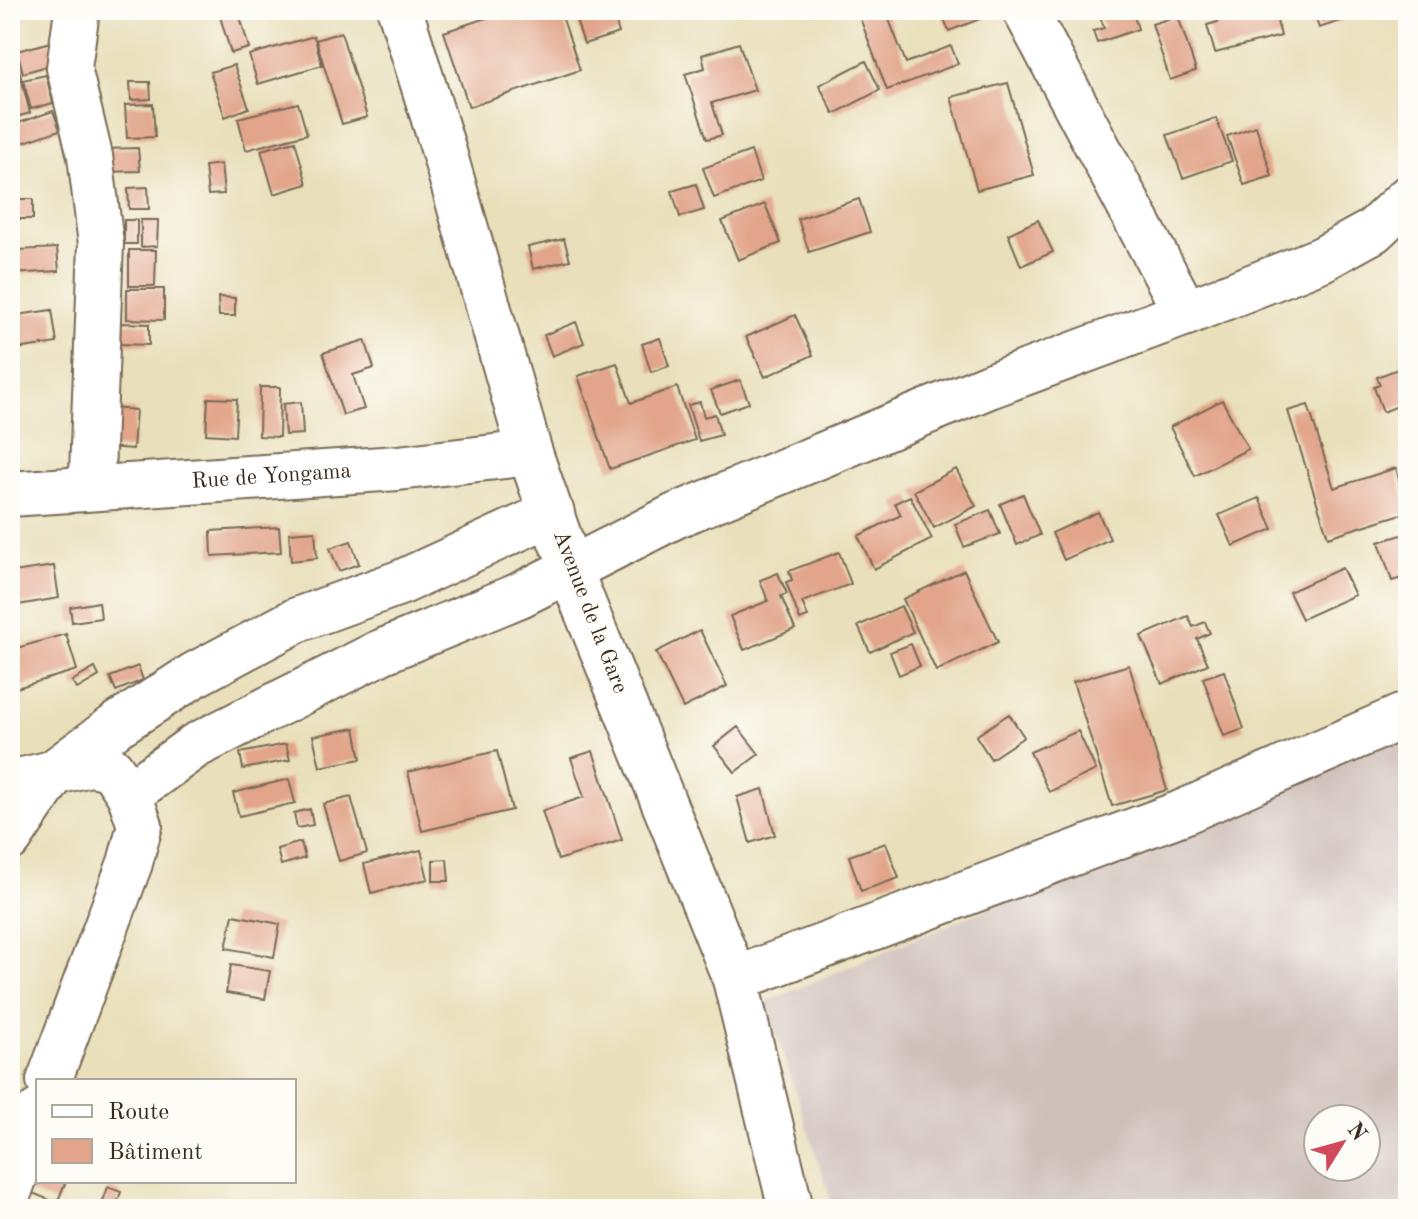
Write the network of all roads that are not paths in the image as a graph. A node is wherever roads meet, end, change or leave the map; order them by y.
1 (77, 10) edge
2 (400, 10) edge
3 (1025, 10) edge
4 (1408, 198) edge
5 (1186, 313) junction
6 (530, 453) junction
7 (87, 488) junction
8 (10, 494) edge
9 (552, 513) junction
10 (569, 568) junction
11 (1408, 714) edge
12 (55, 771) junction
13 (10, 783) edge
14 (129, 794) junction
15 (10, 838) edge
16 (735, 979) junction
17 (50, 1079) edge
18 (36, 1118) edge
19 (10, 1190) edge
20 (791, 1209) edge

1 - 7 main road
2 - 6 main road, Avenue de la Gare
3 - 5 main road
4 - 5 main road
5 - 10 main road
6 - 7 main road, Rue de Yongama
6 - 9 main road, Avenue de la Gare
7 - 8 main road, Rue de Yongama
9 - 10 main road, Avenue de la Gare
9 - 12 main road
10 - 14 main road
10 - 16 main road, Avenue de la Gare
11 - 16 main road
12 - 13 main road
12 - 14 main road
12 - 15 main road
14 - 17 main road
16 - 20 main road, Avenue de la Gare
18 - 19 main road

